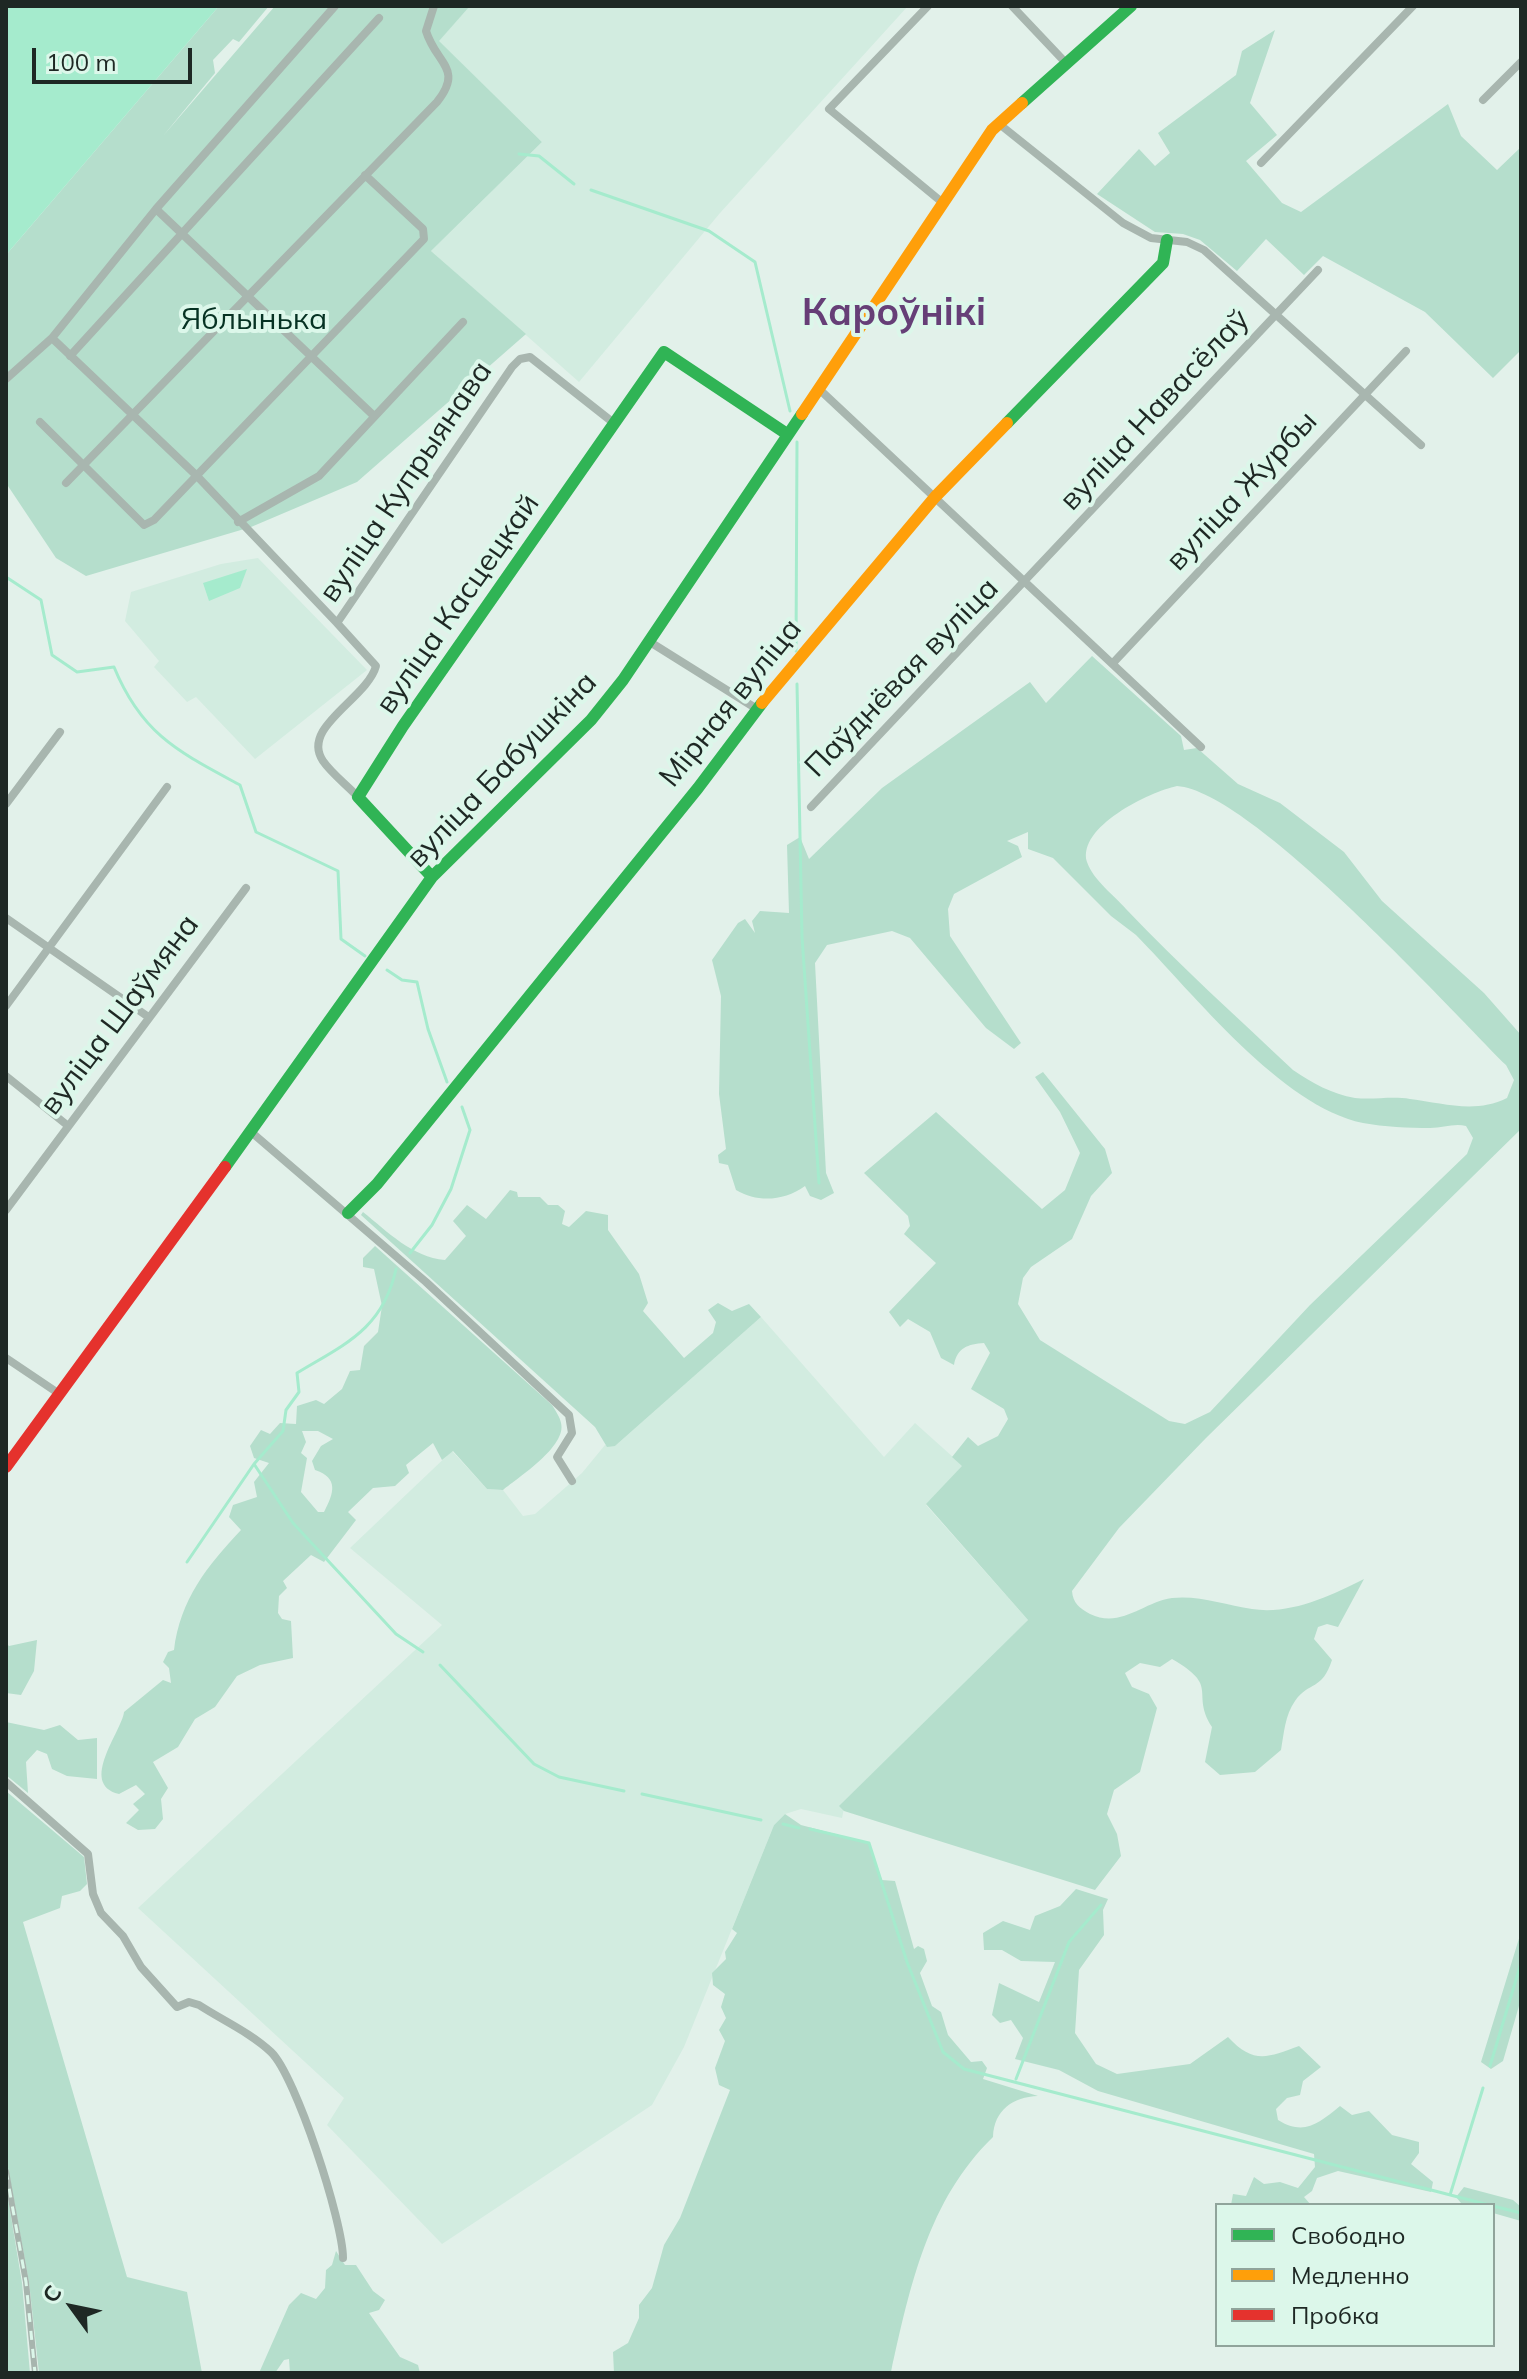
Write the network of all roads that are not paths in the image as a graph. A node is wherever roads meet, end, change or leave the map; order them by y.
1 (335, 6) edge
2 (434, 6) edge
3 (928, 6) edge
4 (1012, 6) edge
5 (1131, 6) edge
6 (1413, 6) edge
7 (379, 18) dead end
8 (1065, 62) junction
9 (1521, 62) edge
10 (1483, 100) dead end
11 (998, 122) junction
12 (1261, 163) dead end
13 (365, 175) junction
14 (943, 203) junction
15 (156, 209) junction
16 (182, 234) junction
17 (1167, 240) junction
18 (1318, 270) dead end
19 (246, 295) junction
20 (1278, 313) junction
21 (463, 322) dead end
22 (52, 338) junction
23 (1406, 351) dead end
24 (313, 354) junction
25 (70, 356) junction
26 (6, 379) edge
27 (819, 389) junction
28 (1365, 395) junction
29 (132, 415) junction
30 (373, 415) junction
31 (40, 422) dead end
32 (615, 424) junction
33 (787, 434) junction
34 (1421, 445) dead end
35 (81, 464) junction
36 (197, 476) junction
37 (66, 483) dead end
38 (935, 497) junction
39 (238, 522) junction
40 (1027, 583) junction
41 (337, 623) junction
42 (650, 642) junction
43 (1113, 663) junction
44 (757, 709) junction
45 (60, 732) dead end
46 (1201, 747) dead end
47 (167, 787) dead end
48 (358, 797) junction
49 (6, 804) edge
50 (811, 807) dead end
51 (432, 877) junction
52 (246, 888) dead end
53 (6, 918) edge
54 (48, 949) junction
55 (6, 1006) edge
56 (147, 1016) junction
57 (6, 1076) edge
58 (67, 1125) junction
59 (250, 1131) junction
60 (6, 1210) edge
61 (348, 1213) junction
62 (6, 1358) edge
63 (58, 1393) junction
64 (6, 1467) edge
65 (572, 1481) dead end
66 (6, 1782) edge
67 (343, 2258) dead end

1 - 15 street
2 - 13 street
3 - 14 street
4 - 8 street
5 - 8 street, вуліца Бабушкіна
6 - 12 street
7 - 16 street
8 - 11 street, вуліца Бабушкіна
9 - 10 street
11 - 14 street, вуліца Бабушкіна
11 - 17 street
13 - 19 street
13 - 24 street
14 - 27 street, вуліца Бабушкіна
15 - 16 street
15 - 22 street
16 - 19 street
16 - 25 street
17 - 20 street
17 - 38 street, Мірная вуліца
18 - 20 street, вуліца Навасёлаў
19 - 24 street
19 - 29 street
20 - 28 street
20 - 40 street, вуліца Навасёлаў
21 - 30 street
22 - 25 street
22 - 26 street
23 - 28 street, вуліца Журбы
24 - 30 street
24 - 36 street
25 - 29 street
27 - 33 street, вуліца Бабушкіна
27 - 38 street
28 - 34 street
28 - 43 street, вуліца Журбы
29 - 35 street
29 - 36 street
30 - 39 street
31 - 35 street
32 - 33 street, вуліца Касцецкай
32 - 41 street, вуліца Купрыянава
32 - 48 street, вуліца Касцецкай
33 - 42 street, вуліца Бабушкіна
35 - 36 street
35 - 37 street
36 - 39 street
38 - 40 street
38 - 44 street, Мірная вуліца
39 - 41 street
40 - 43 street
40 - 50 street, Паўднёвая вуліца
41 - 48 street, вуліца Купрыянава
42 - 44 street
42 - 51 street, вуліца Бабушкіна
43 - 46 street
44 - 61 street, Мірная вуліца
45 - 49 street
47 - 54 street
48 - 51 street
51 - 59 street, вуліца Бабушкіна
52 - 56 street, вуліца Шаўмяна
53 - 54 street
54 - 55 street
54 - 56 street
56 - 58 street, вуліца Шаўмяна
57 - 58 street
58 - 60 street, вуліца Шаўмяна
59 - 61 street
59 - 63 street, вуліца Бабушкіна
61 - 65 street
62 - 63 street
63 - 64 street, вуліца Бабушкіна
66 - 67 street

